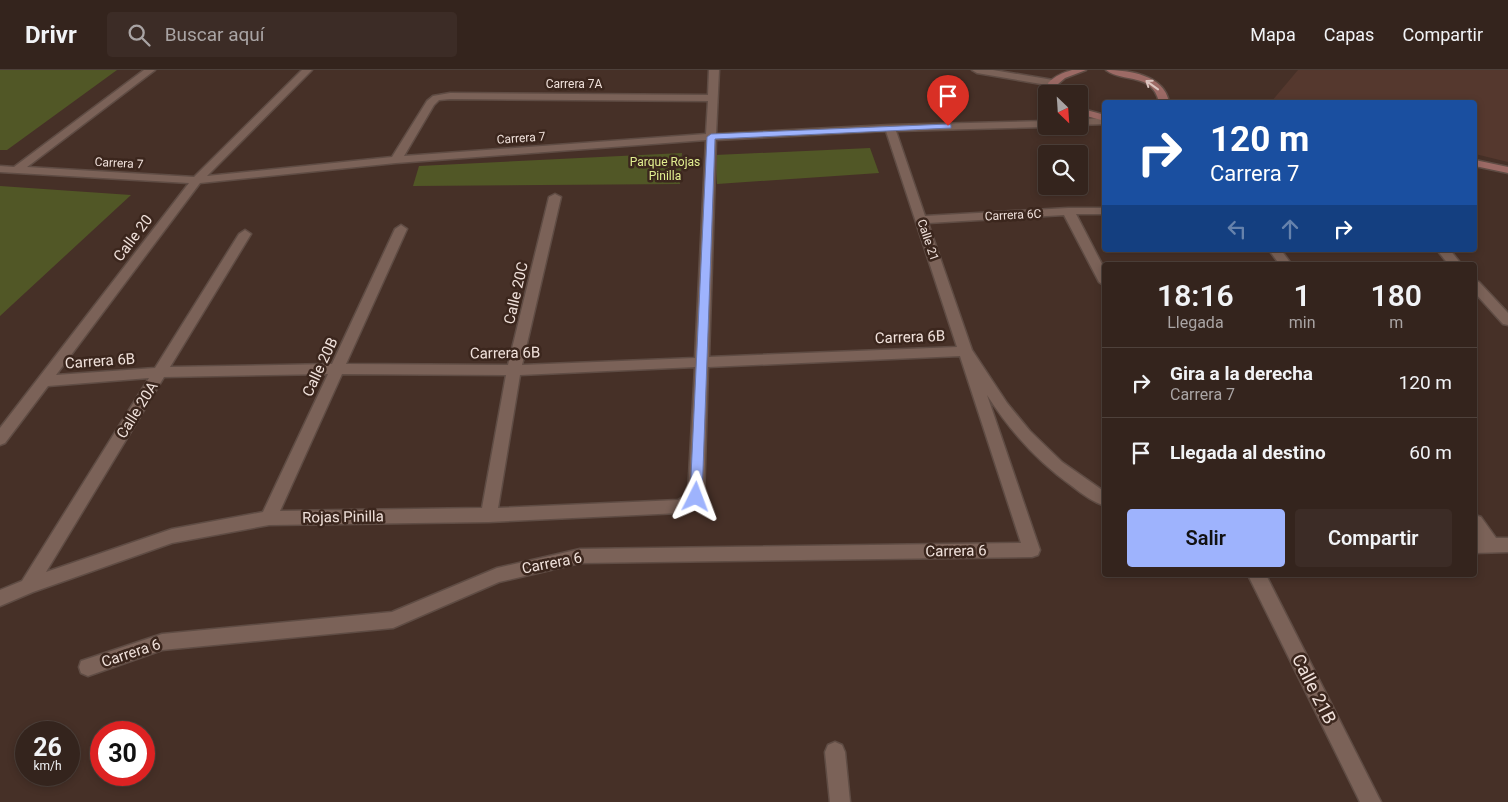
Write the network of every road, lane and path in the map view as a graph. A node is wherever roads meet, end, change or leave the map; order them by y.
1 (150, 70) edge
2 (307, 70) edge
3 (714, 70) edge
4 (977, 70) edge
5 (1111, 70) edge
6 (1075, 71) edge
7 (1133, 73) edge
8 (1053, 83) joint
9 (713, 98) junction
10 (1164, 100) edge
11 (1088, 114) edge
12 (1102, 119) edge
13 (1102, 120) edge
14 (1088, 121) edge
15 (1038, 123) edge
16 (890, 128) junction
17 (711, 137) junction
18 (396, 160) junction
19 (1477, 163) edge
20 (0, 169) edge
21 (16, 170) junction
22 (1508, 170) edge
23 (197, 180) junction
24 (555, 197) dead end
25 (1068, 211) junction
26 (1102, 211) edge
27 (921, 220) junction
28 (401, 229) dead end
29 (245, 234) dead end
30 (1444, 252) edge
31 (1453, 262) edge
32 (1102, 276) edge
33 (1477, 287) edge
34 (1508, 321) edge
35 (965, 351) junction
36 (702, 362) junction
37 (336, 369) junction
38 (514, 370) junction
39 (161, 372) junction
40 (46, 381) junction
41 (0, 439) edge
42 (1102, 498) edge
43 (489, 515) junction
44 (269, 518) junction
45 (1477, 524) edge
46 (1500, 545) edge
47 (1477, 546) edge
48 (1032, 550) joint
49 (1258, 577) edge
50 (28, 586) junction
51 (0, 598) edge
52 (88, 667) dead end
53 (835, 752) dead end
54 (840, 802) edge
55 (1371, 802) edge

1 - 21 street
2 - 23 street, Calle 20
3 - 9 street
4 - 8 street
5 - 7 main road
6 - 8 main road
10 -> 7 main road
9 - 17 street
9 - 18 street, Carrera 7A
11 - 12 main road
13 - 14 street
15 - 16 street, Carrera 7
16 - 17 street, Carrera 7
16 - 27 street, Calle 21
17 - 18 street, Carrera 7
17 - 36 street
18 - 23 street, Carrera 7
19 - 22 main road
20 - 21 street, Carrera 7
21 - 23 street, Carrera 7
23 - 40 street, Calle 20
24 - 38 street, Calle 20C
25 - 26 street, Carrera 6C
25 - 27 street, Carrera 6C
25 - 32 street
27 - 35 street, Calle 21
28 - 37 street, Calle 20B
29 - 39 street, Calle 20A
30 - 31 street
33 - 34 street
35 - 36 street, Carrera 6B
35 - 42 street, Calle 21
35 - 48 street, Calle 21
36 - 38 street, Carrera 6B
36 - 43 street, Rojas Pinilla
37 - 38 street, Carrera 6B
37 - 39 street, Carrera 6B
37 - 44 street, Calle 20B
38 - 43 street, Calle 20C
39 - 40 street, Carrera 6B
39 - 50 street, Calle 20A
40 - 41 street, Calle 20
43 - 44 street, Rojas Pinilla
44 - 50 street, Rojas Pinilla
45 - 46 street
46 - 47 street
48 - 52 street, Carrera 6
49 - 55 street, Calle 21B
50 - 51 street, Rojas Pinilla
53 - 54 street

